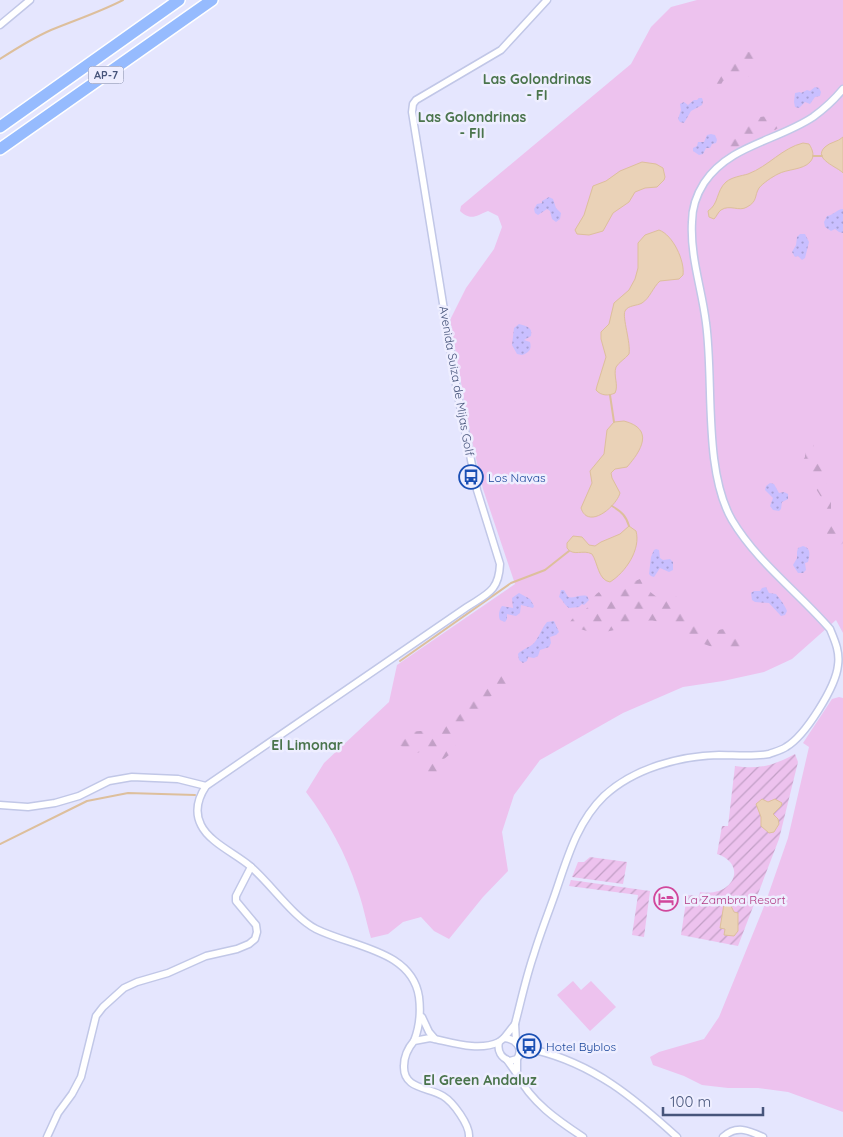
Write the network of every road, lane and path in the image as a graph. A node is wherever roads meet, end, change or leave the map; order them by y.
1 (30, 0) edge
2 (180, 0) edge
3 (212, 0) edge
4 (547, 0) edge
5 (0, 25) edge
6 (843, 89) edge
7 (0, 127) edge
8 (0, 149) edge
9 (206, 786) junction
10 (0, 805) edge
11 (251, 867) junction
12 (420, 1014) junction
13 (515, 1024) junction
14 (435, 1039) junction
15 (502, 1040) junction
16 (414, 1042) junction
17 (517, 1044) junction
18 (535, 1050) junction
19 (519, 1057) junction
20 (506, 1059) junction
21 (517, 1074) junction
22 (47, 1137) edge
23 (470, 1137) edge
24 (582, 1137) edge
25 (678, 1137) edge
26 (723, 1137) edge
27 (763, 1137) edge

1 - 5 street
2 - 7 highway, AP-7
3 - 8 highway, AP-7
4 - 9 street, Avenida Suiza de Mijas Golf
6 - 13 street
9 - 10 street
9 - 11 street, Avenida Suiza de Mijas Golf
11 - 12 street
11 - 22 street
12 - 14 street
12 - 16 street
13 - 15 street
13 - 17 street
14 - 15 street
14 - 16 street
15 - 17 street
15 - 20 street
16 - 23 street
17 - 18 street
17 - 19 street
18 - 19 street
18 - 25 street
19 - 20 street
19 - 21 street
20 - 21 street
21 - 24 street
26 - 27 street

